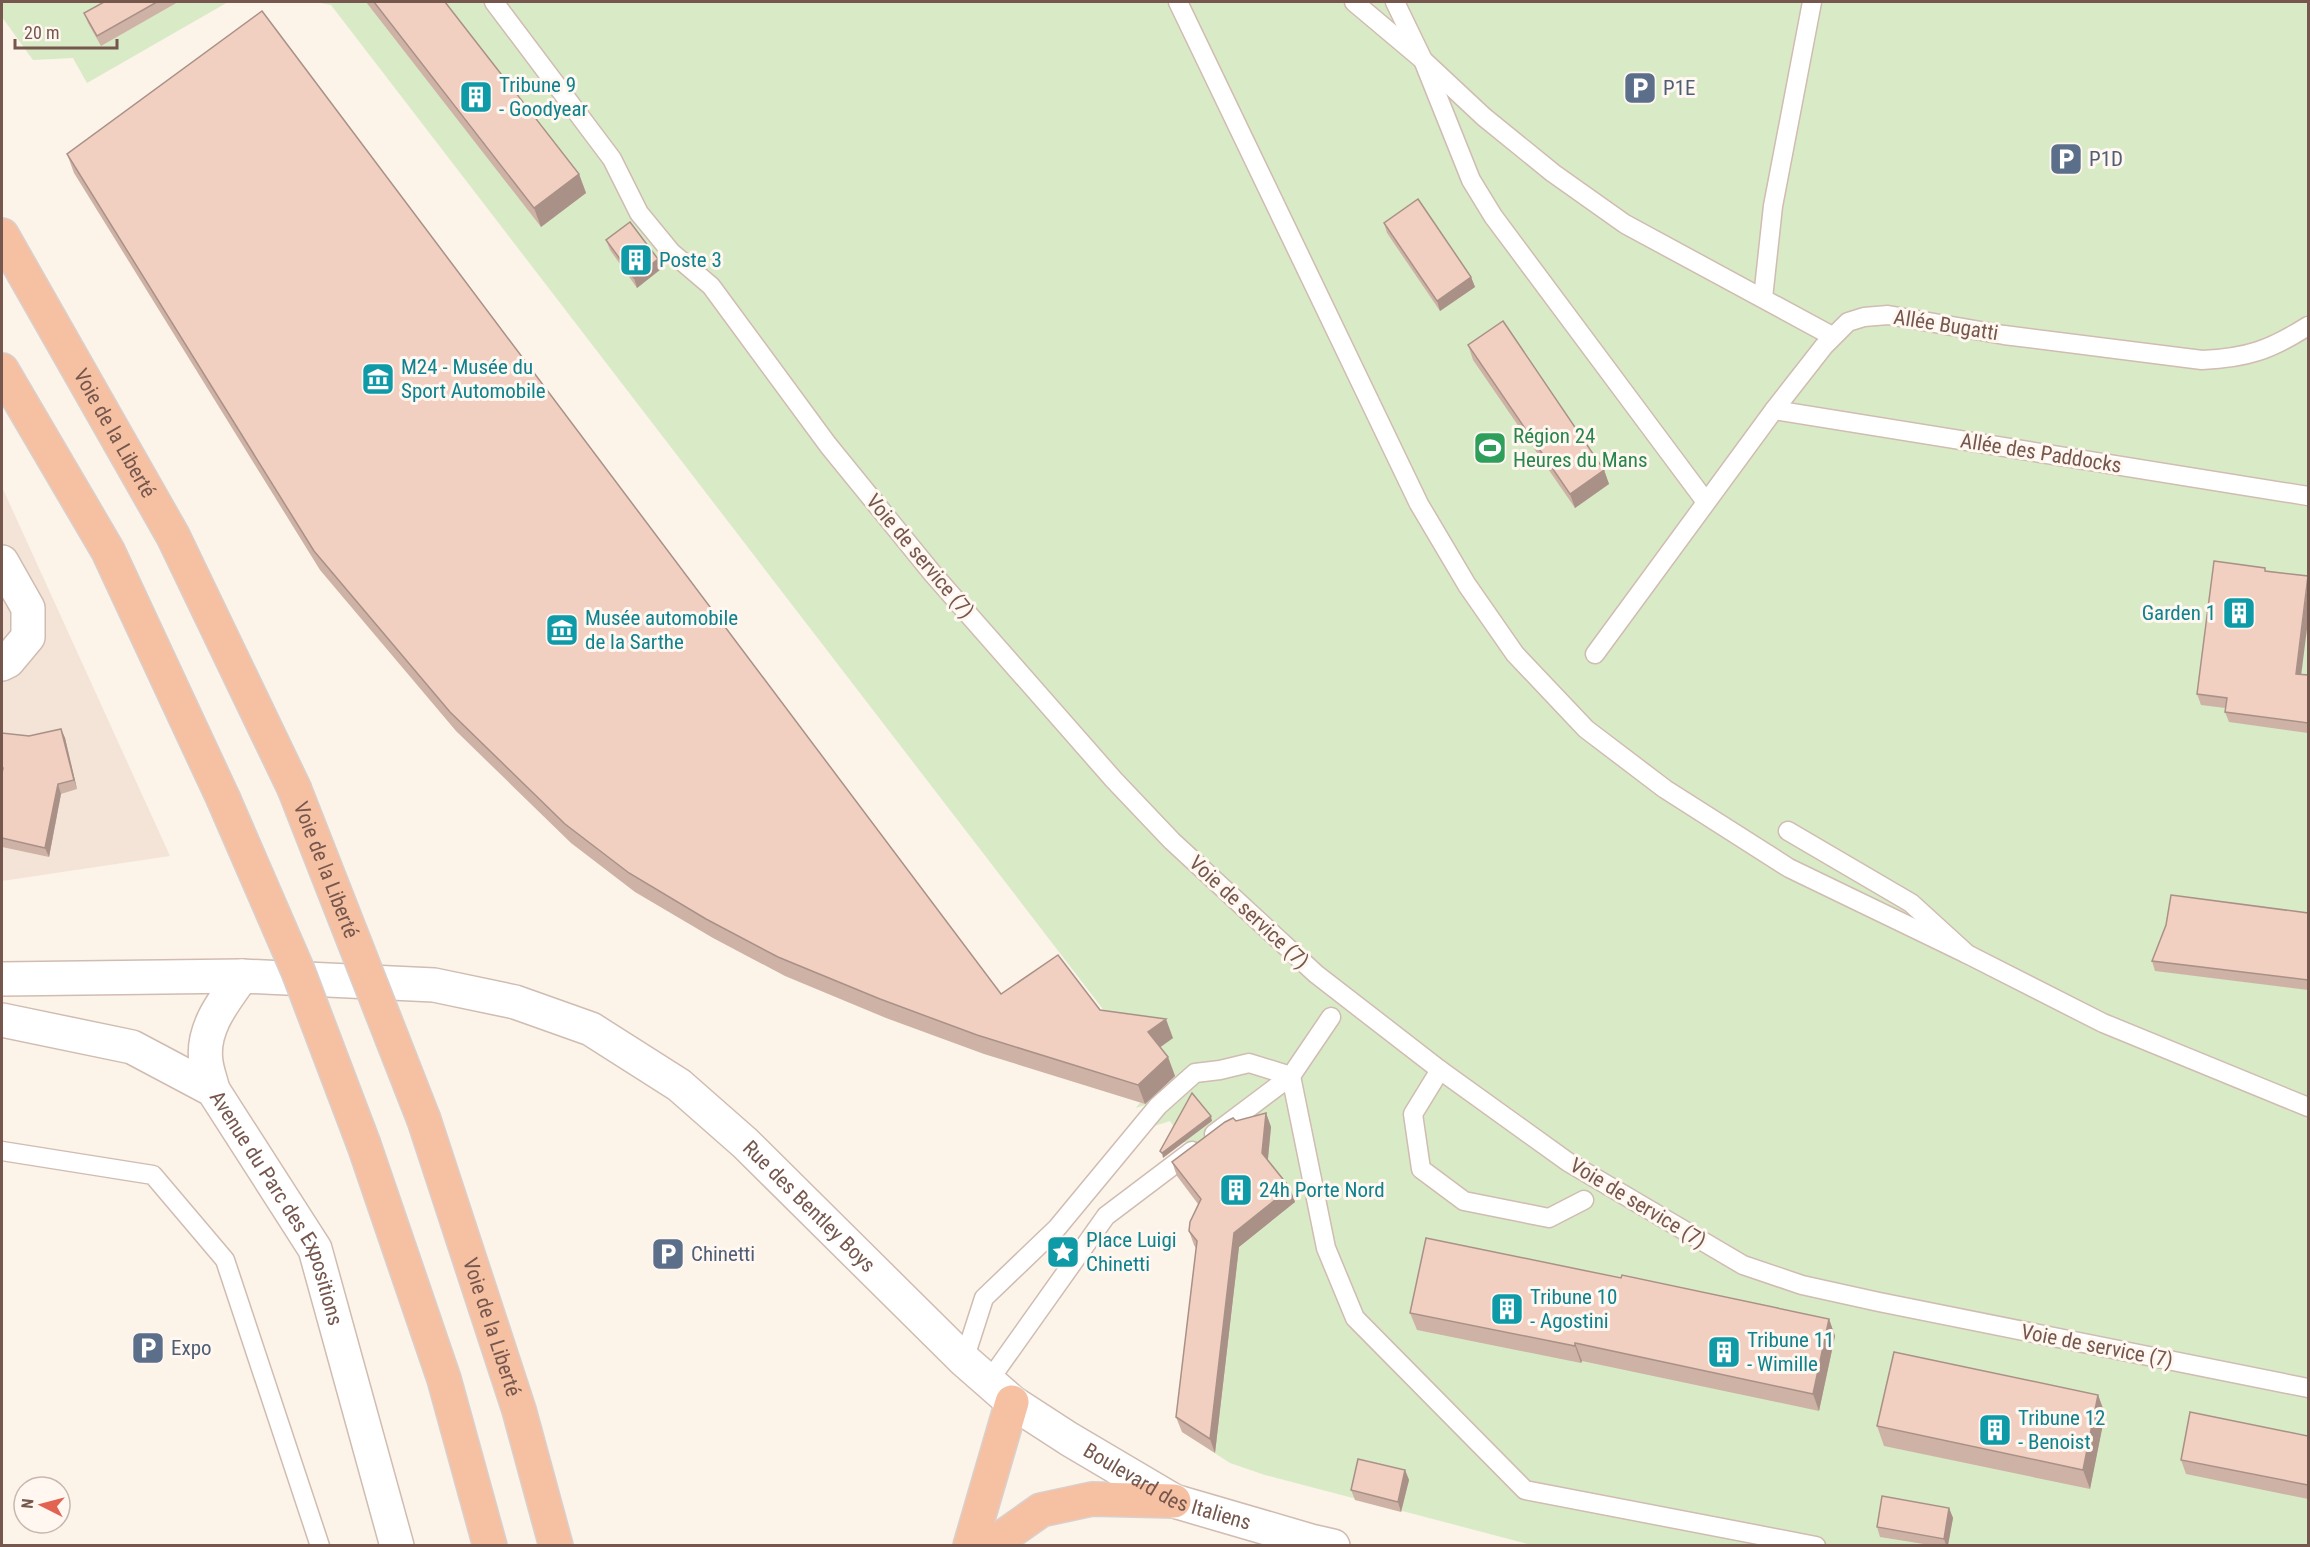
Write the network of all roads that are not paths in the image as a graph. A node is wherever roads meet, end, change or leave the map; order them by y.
1 (494, 2) edge
2 (1178, 2) edge
3 (1354, 2) edge
4 (1395, 2) edge
5 (1812, 2) edge
6 (1423, 60) junction
7 (2, 235) edge
8 (1763, 298) junction
9 (2308, 326) edge
10 (1832, 336) junction
11 (2, 370) edge
12 (1774, 410) junction
13 (2308, 496) edge
14 (1706, 502) junction
15 (2, 562) edge
16 (1595, 654) dead end
17 (2, 664) edge
18 (1788, 831) dead end
19 (1967, 954) junction
20 (242, 976) junction
21 (2, 979) edge
22 (1331, 1017) dead end
23 (2, 1020) edge
24 (1440, 1070) junction
25 (1291, 1076) junction
26 (213, 1090) junction
27 (2308, 1107) edge
28 (2, 1151) edge
29 (1584, 1200) dead end
30 (964, 1360) junction
31 (2308, 1388) edge
32 (1000, 1392) junction
33 (1174, 1501) junction
34 (320, 1545) edge
35 (397, 1545) edge
36 (490, 1545) edge
37 (556, 1545) edge
38 (970, 1545) edge
39 (990, 1545) edge
40 (1333, 1545) edge
41 (1816, 1545) edge

1 - 24 lane, Voie de service (7)
2 - 19 lane
3 - 6 lane
4 - 6 lane
5 - 8 lane
6 - 8 lane
6 - 14 lane
7 - 37 highway, Voie de la Liberté, bridge
8 - 10 lane
9 - 10 lane, Allée Bugatti
10 - 12 lane, Allée Bugatti
11 - 36 highway, bridge
12 - 13 lane, Allée des Paddocks
12 - 14 lane, Allée Bugatti
14 - 16 lane, Allée Bugatti
15 - 17 street
18 - 19 lane
19 - 27 lane
20 - 21 street, Rue des Bentley Boys
20 - 26 street
20 - 30 street, Rue des Bentley Boys
22 - 25 lane
23 - 26 street, Avenue du Parc des Expositions
24 - 29 lane
24 - 31 lane, Voie de service (7)
25 - 30 lane
25 - 32 lane
25 - 41 lane
26 - 35 street, Avenue du Parc des Expositions
28 - 34 lane
30 - 32 street, Rue des Bentley Boys
32 - 33 street, Boulevard des Italiens
32 - 38 highway
33 - 39 highway
33 - 40 street, Boulevard des Italiens

